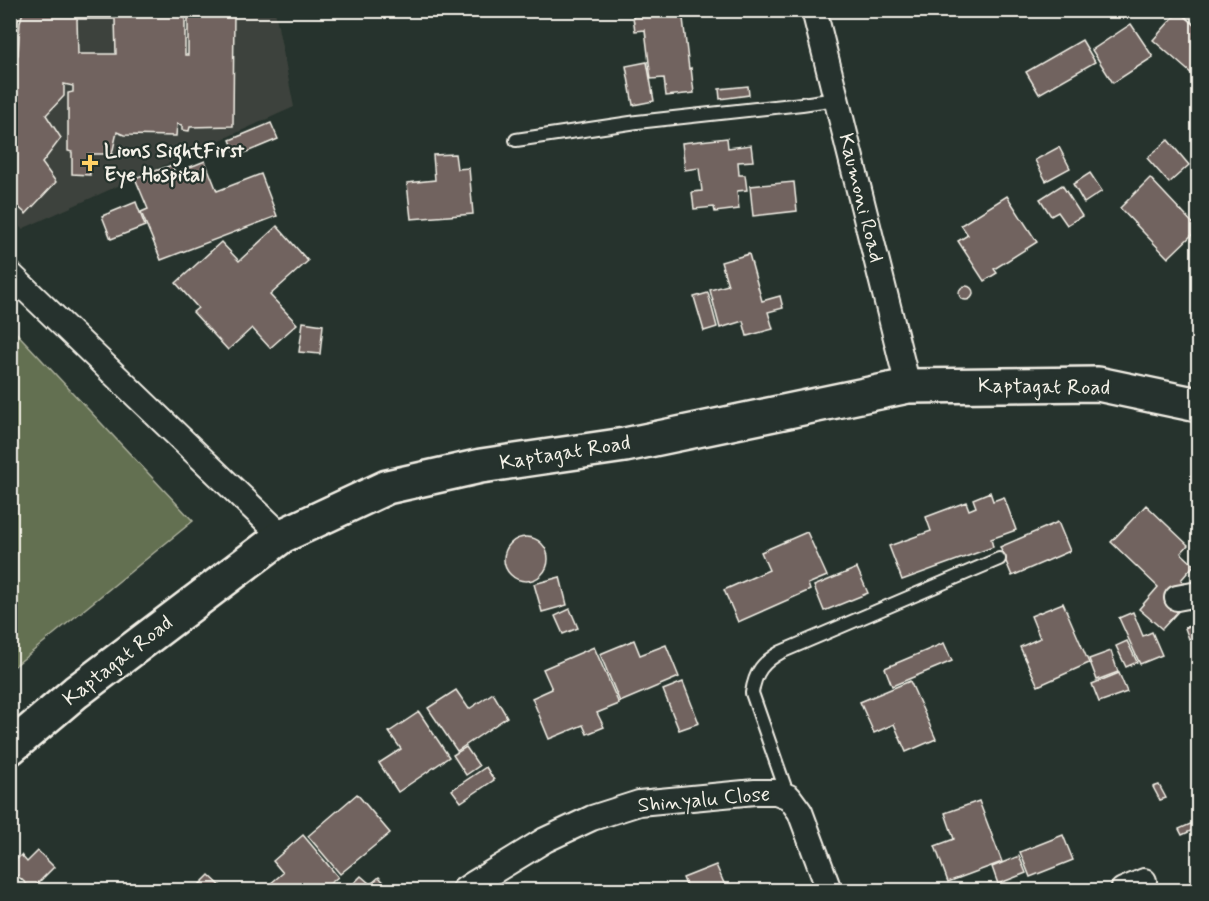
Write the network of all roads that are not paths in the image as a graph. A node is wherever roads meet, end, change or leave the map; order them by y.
1 (814, 10) edge
2 (836, 99) junction
3 (516, 140) dead end
4 (10, 274) edge
5 (908, 386) junction
6 (1198, 405) edge
7 (282, 537) junction
8 (999, 559) dead end
9 (10, 748) edge
10 (789, 798) junction
11 (465, 891) edge
12 (829, 891) edge

1 - 2 street, Kaumoni Road
2 - 3 lane
2 - 5 street, Kaumoni Road
4 - 7 street
5 - 6 main road, Kaptagat Road
5 - 7 main road, Kaptagat Road
7 - 9 main road, Kaptagat Road
8 - 10 lane
10 - 11 street, Shinyalu Close
10 - 12 street, Shinyalu Close

